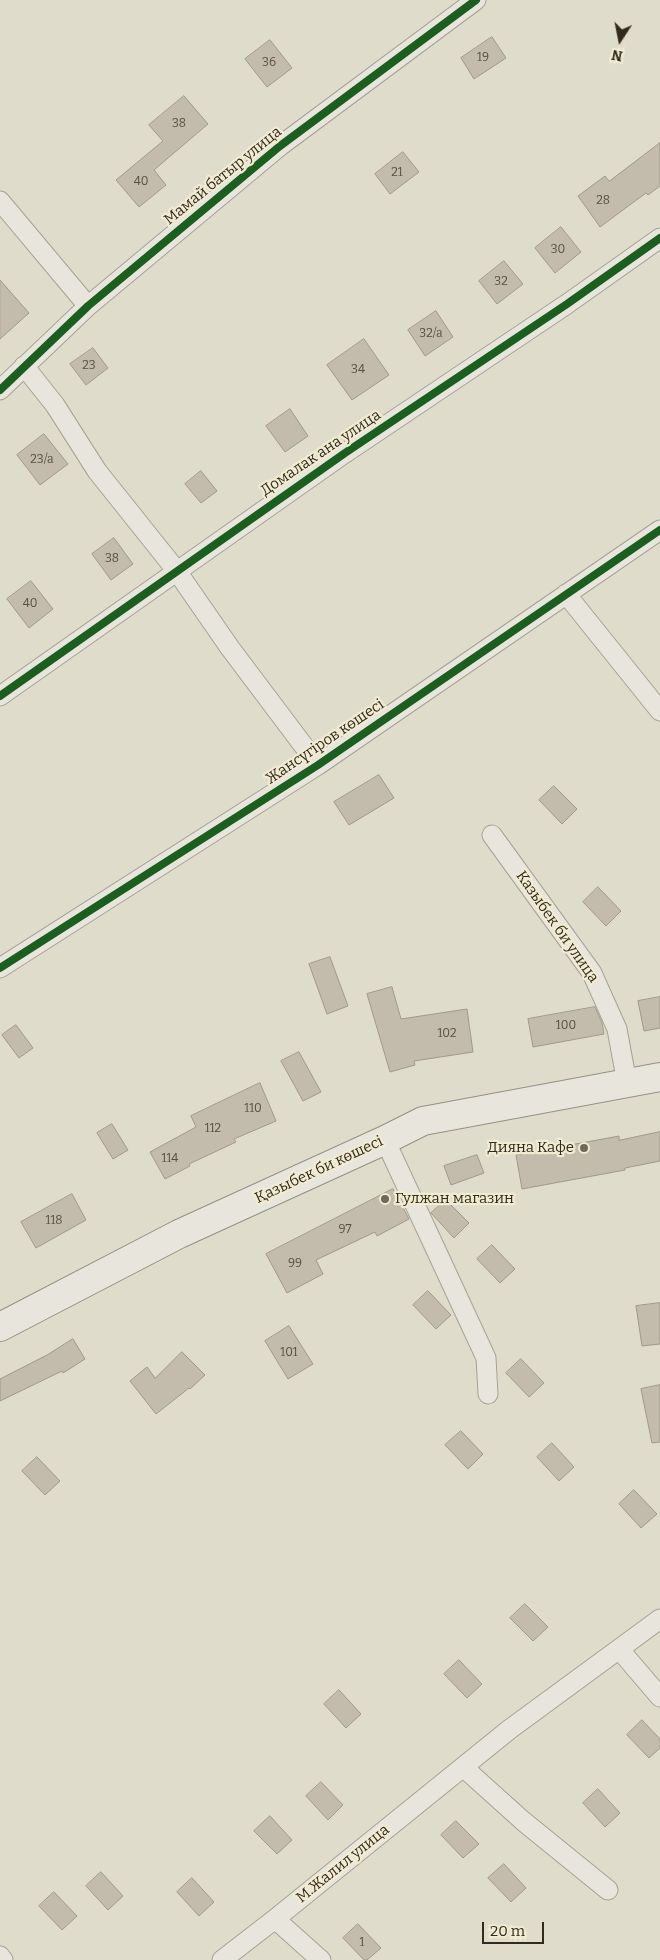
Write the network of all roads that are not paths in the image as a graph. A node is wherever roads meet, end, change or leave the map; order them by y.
1 (476, 0) edge
2 (0, 201) edge
3 (660, 238) edge
4 (88, 306) junction
5 (24, 366) junction
6 (0, 390) edge
7 (660, 530) edge
8 (176, 570) junction
9 (566, 594) junction
10 (0, 696) edge
11 (660, 711) edge
12 (318, 765) junction
13 (492, 835) dead end
14 (0, 968) edge
15 (660, 1077) edge
16 (628, 1083) junction
17 (385, 1140) junction
18 (0, 1327) edge
19 (488, 1394) dead end
20 (660, 1619) edge
21 (619, 1649) junction
22 (660, 1698) edge
23 (463, 1767) junction
24 (608, 1890) dead end
25 (275, 1919) junction
26 (0, 1956) edge
27 (3, 1960) edge
28 (222, 1960) edge
29 (321, 1960) edge

1 - 4 street, Мамай батыр улица
2 - 4 street
3 - 8 street, Домалак ана улица
4 - 5 street, Мамай батыр улица
5 - 6 street, Мамай батыр улица
5 - 8 street
7 - 9 street, Жансүгіров көшесі
8 - 10 street, Домалак ана улица
8 - 12 street
9 - 11 street
9 - 12 street, Жансүгіров көшесі
12 - 14 street, Жансүгіров көшесі
13 - 16 street, Казыбек би улица
15 - 16 main road, Қазыбек би көшесі
16 - 17 main road, Қазыбек би көшесі
17 - 18 main road, Қазыбек би көшесі
17 - 19 street
20 - 21 street, М.Жалил улица
21 - 22 street
21 - 23 street, М.Жалил улица
23 - 24 street
23 - 25 street, М.Жалил улица
25 - 28 street, М.Жалил улица
25 - 29 street
26 - 27 street

